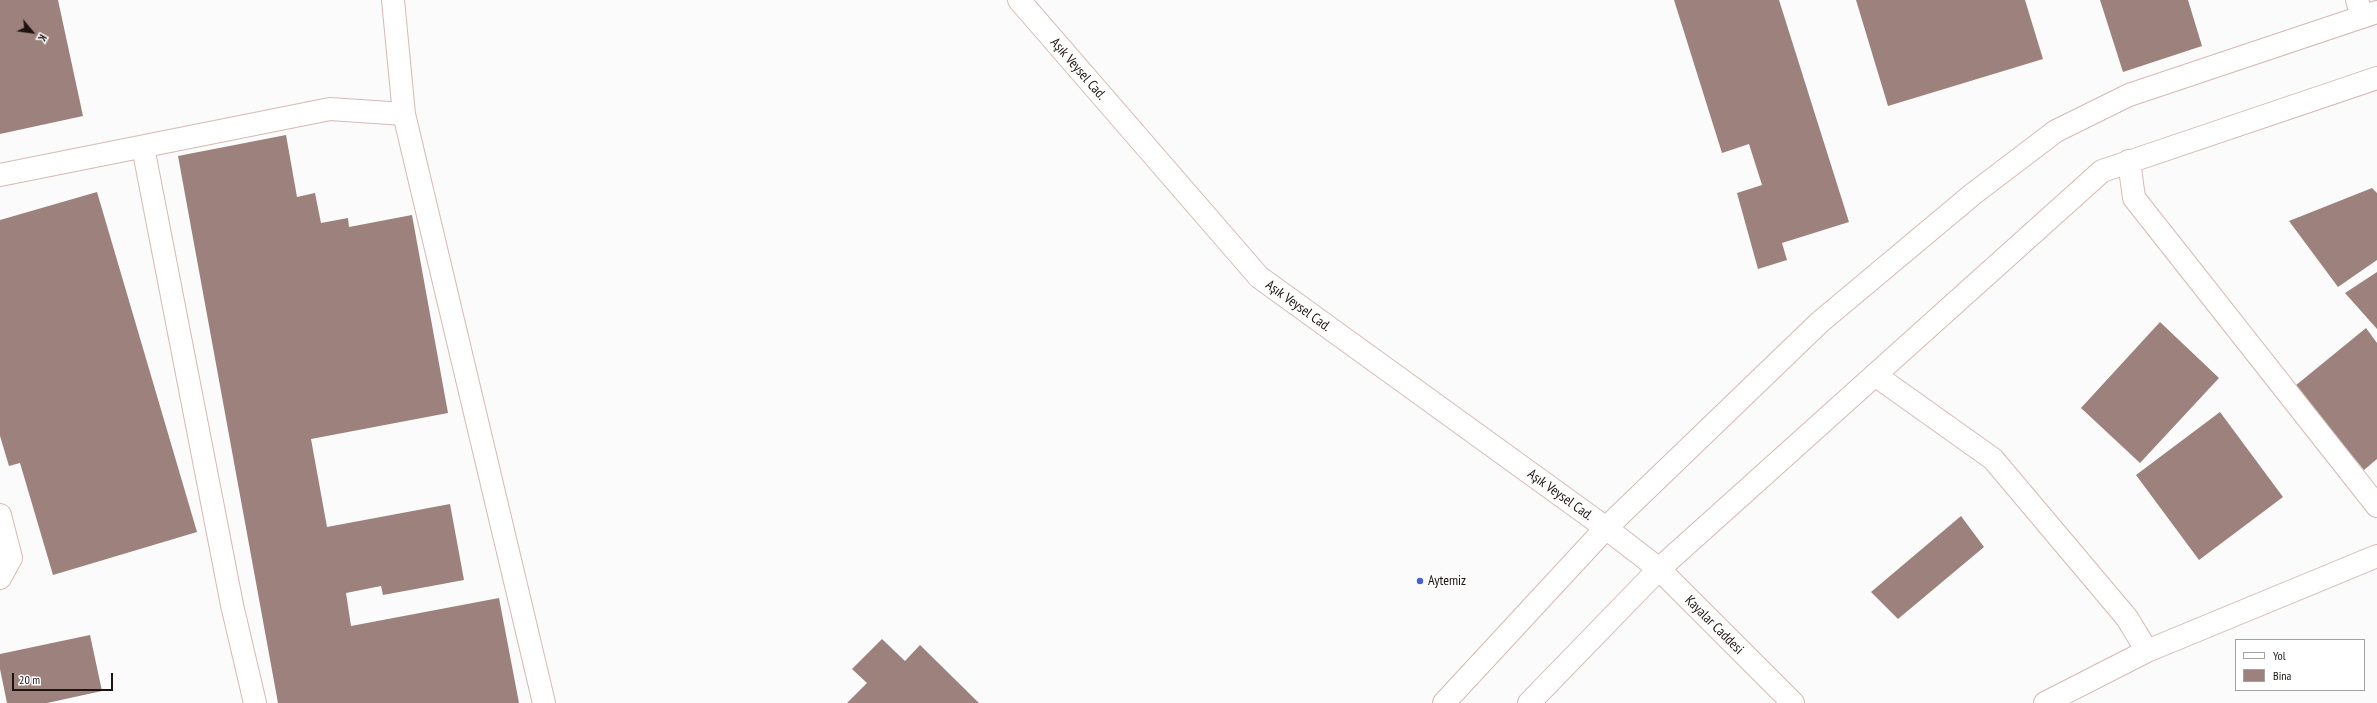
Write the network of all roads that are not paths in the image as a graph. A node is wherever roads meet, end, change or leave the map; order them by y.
1 (393, 0) edge
2 (1019, 0) edge
3 (2365, 10) edge
4 (2377, 78) edge
5 (404, 114) junction
6 (143, 147) junction
7 (2129, 162) junction
8 (0, 176) edge
9 (1875, 375) junction
10 (2377, 506) edge
11 (0, 515) edge
12 (1606, 528) junction
13 (1633, 549) joint
14 (2377, 556) edge
15 (1659, 569) junction
16 (0, 578) edge
17 (2147, 651) junction
18 (255, 703) edge
19 (544, 703) edge
20 (1444, 703) edge
21 (1529, 703) edge
22 (1792, 703) edge
23 (2045, 703) edge

1 - 5 street
2 - 12 street, Aşık Veysel Cad.
3 - 12 street
4 - 7 street
5 - 6 street
5 - 19 street
6 - 8 street
6 - 18 street
7 - 9 street
7 - 10 street
9 - 15 street
9 - 17 street
11 - 16 street
12 - 13 street, Aşık Veysel Cad.
12 - 20 street
13 - 15 street, Kayalar Caddesi
14 - 17 street
15 - 21 street
15 - 22 street, Kayalar Caddesi
17 - 23 street

